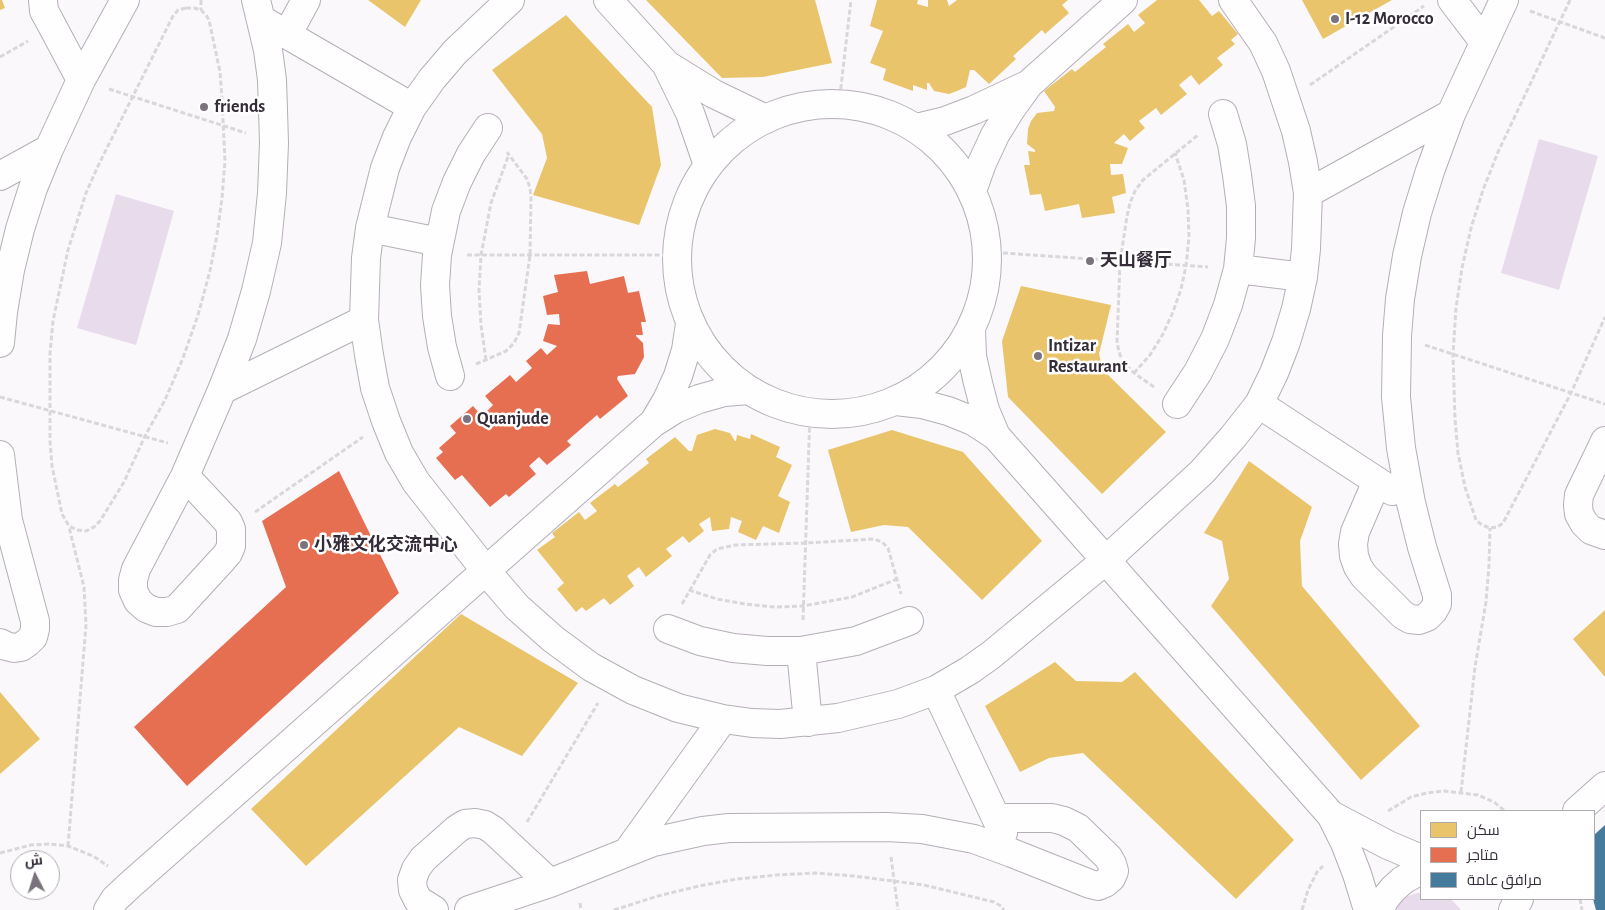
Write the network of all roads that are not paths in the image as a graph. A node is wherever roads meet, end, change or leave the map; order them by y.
1 (43, 0) edge
2 (125, 0) edge
3 (306, 0) edge
4 (510, 0) edge
5 (608, 0) edge
6 (1123, 0) edge
7 (1233, 0) edge
8 (1452, 0) edge
9 (1504, 1) edge
10 (259, 10) edge
11 (287, 35) junction
12 (1484, 42) junction
13 (666, 64) junction
14 (80, 80) junction
15 (1029, 84) junction
16 (412, 107) junction
17 (1223, 114) road end
18 (1451, 114) junction
19 (766, 119) junction
20 (488, 128) road end
21 (916, 128) junction
22 (49, 149) junction
23 (708, 165) junction
24 (0, 176) edge
25 (972, 191) junction
26 (1308, 193) junction
27 (370, 228) junction
28 (438, 248) junction
29 (1238, 269) junction
30 (1303, 277) junction
31 (364, 320) junction
32 (690, 324) junction
33 (971, 329) junction
34 (0, 343) edge
35 (450, 376) road end
36 (222, 390) junction
37 (748, 390) junction
38 (896, 400) junction
39 (1177, 404) road end
40 (1259, 404) junction
41 (653, 423) junction
42 (996, 436) junction
43 (1605, 441) edge
44 (0, 455) edge
45 (185, 476) junction
46 (1377, 481) junction
47 (1411, 503) junction
48 (4, 518) edge
49 (1605, 536) edge
50 (1106, 560) junction
51 (486, 571) junction
52 (909, 622) road end
53 (668, 629) road end
54 (0, 643) edge
55 (801, 651) junction
56 (936, 690) junction
57 (723, 719) junction
58 (808, 722) junction
59 (1605, 786) edge
60 (1578, 810) edge
61 (996, 818) junction
62 (1353, 837) junction
63 (628, 852) junction
64 (1012, 853) junction
65 (1420, 859) edge
66 (1420, 871) edge
67 (550, 883) junction
68 (111, 901) edge
69 (434, 910) edge
70 (470, 910) edge
71 (1368, 910) edge
72 (1380, 910) edge

1 - 14 street
2 - 14 street
3 - 11 street
4 - 16 street
5 - 13 street
6 - 15 street
7 - 26 street
8 - 12 street
9 - 12 street
10 - 11 street
10 - 36 street
11 - 16 street
12 - 18 street
13 - 19 street
13 - 23 street
14 - 22 street
15 - 21 street
15 - 25 street
16 - 27 street
17 - 29 street
18 - 26 street
18 - 47 street
19 - 21 street
19 - 23 street
20 - 28 street
21 - 25 street
22 - 24 street
22 - 34 street
23 - 32 street
25 - 33 street
26 - 30 street
27 - 28 street
27 - 31 street
28 - 35 street
29 - 30 street
29 - 39 street
30 - 40 street
31 - 36 street
31 - 51 street
32 - 37 street
32 - 41 street
33 - 38 street
33 - 42 street
36 - 45 street
37 - 38 street
37 - 41 street
38 - 42 street
40 - 46 street
40 - 50 street
41 - 51 street
42 - 50 street
43 - 49 street
44 - 48 street
45 - 45 street
46 - 47 street
46 - 47 street
48 - 54 street
50 - 56 street
50 - 62 street
51 - 57 street
51 - 68 street
52 - 55 street
53 - 55 street
55 - 58 street
56 - 58 street
56 - 61 street
57 - 58 street
57 - 63 street
59 - 60 street
61 - 64 street
61 - 64 street
62 - 65 street
62 - 71 street
63 - 64 street
63 - 67 street
66 - 72 street
67 - 69 street
67 - 70 street

